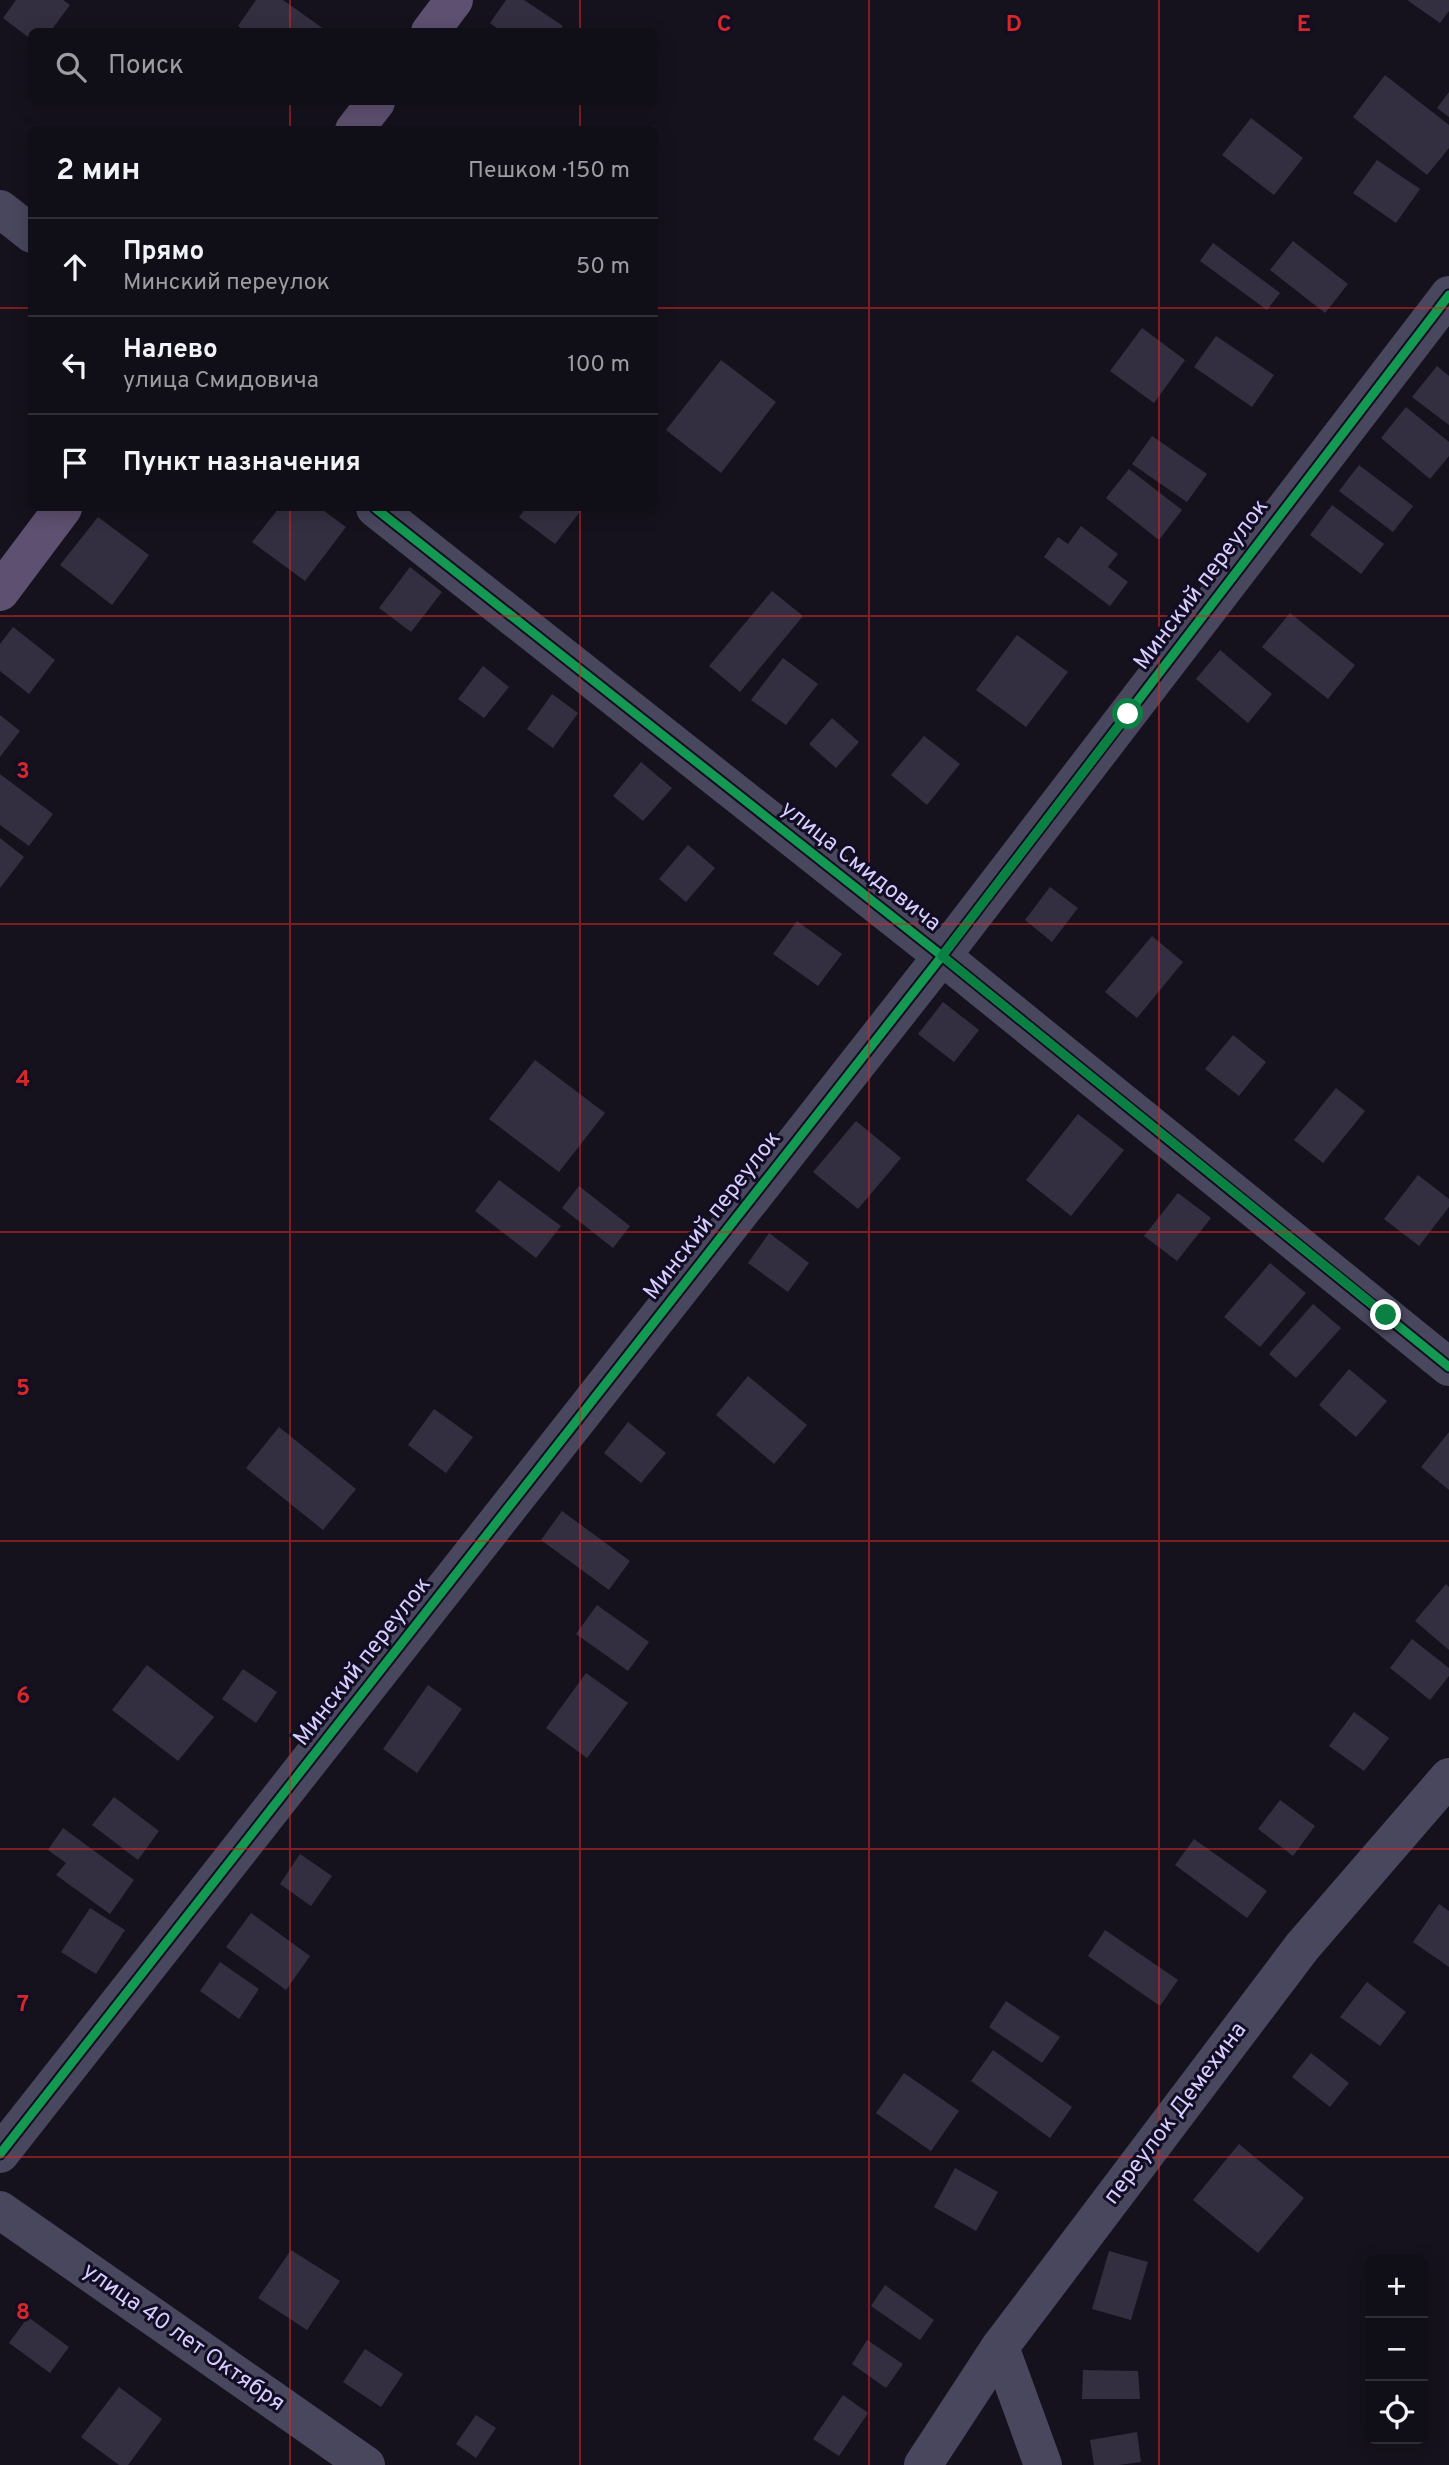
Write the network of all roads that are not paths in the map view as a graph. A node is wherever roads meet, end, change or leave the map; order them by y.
1 (454, 0) edge
2 (433, 28) edge
3 (374, 105) edge
4 (357, 126) edge
5 (0, 209) edge
6 (28, 231) edge
7 (1449, 295) edge
8 (62, 511) edge
9 (379, 511) edge
10 (0, 592) edge
11 (942, 956) junction
12 (1449, 1367) edge
13 (1449, 1777) edge
14 (0, 2154) edge
15 (0, 2210) edge
16 (1000, 2347) junction
17 (366, 2465) edge
18 (923, 2465) edge
19 (1043, 2465) edge

1 - 2 main road
3 - 4 main road
5 - 6 street
7 - 11 street, Минский переулок
8 - 10 main road
9 - 11 street, улица Смидовича
11 - 12 street, улица Смидовича
11 - 14 street, Минский переулок
13 - 16 street, переулок Демехина
15 - 17 street, улица 40 лет Октября
16 - 18 street, переулок Демехина
16 - 19 street

